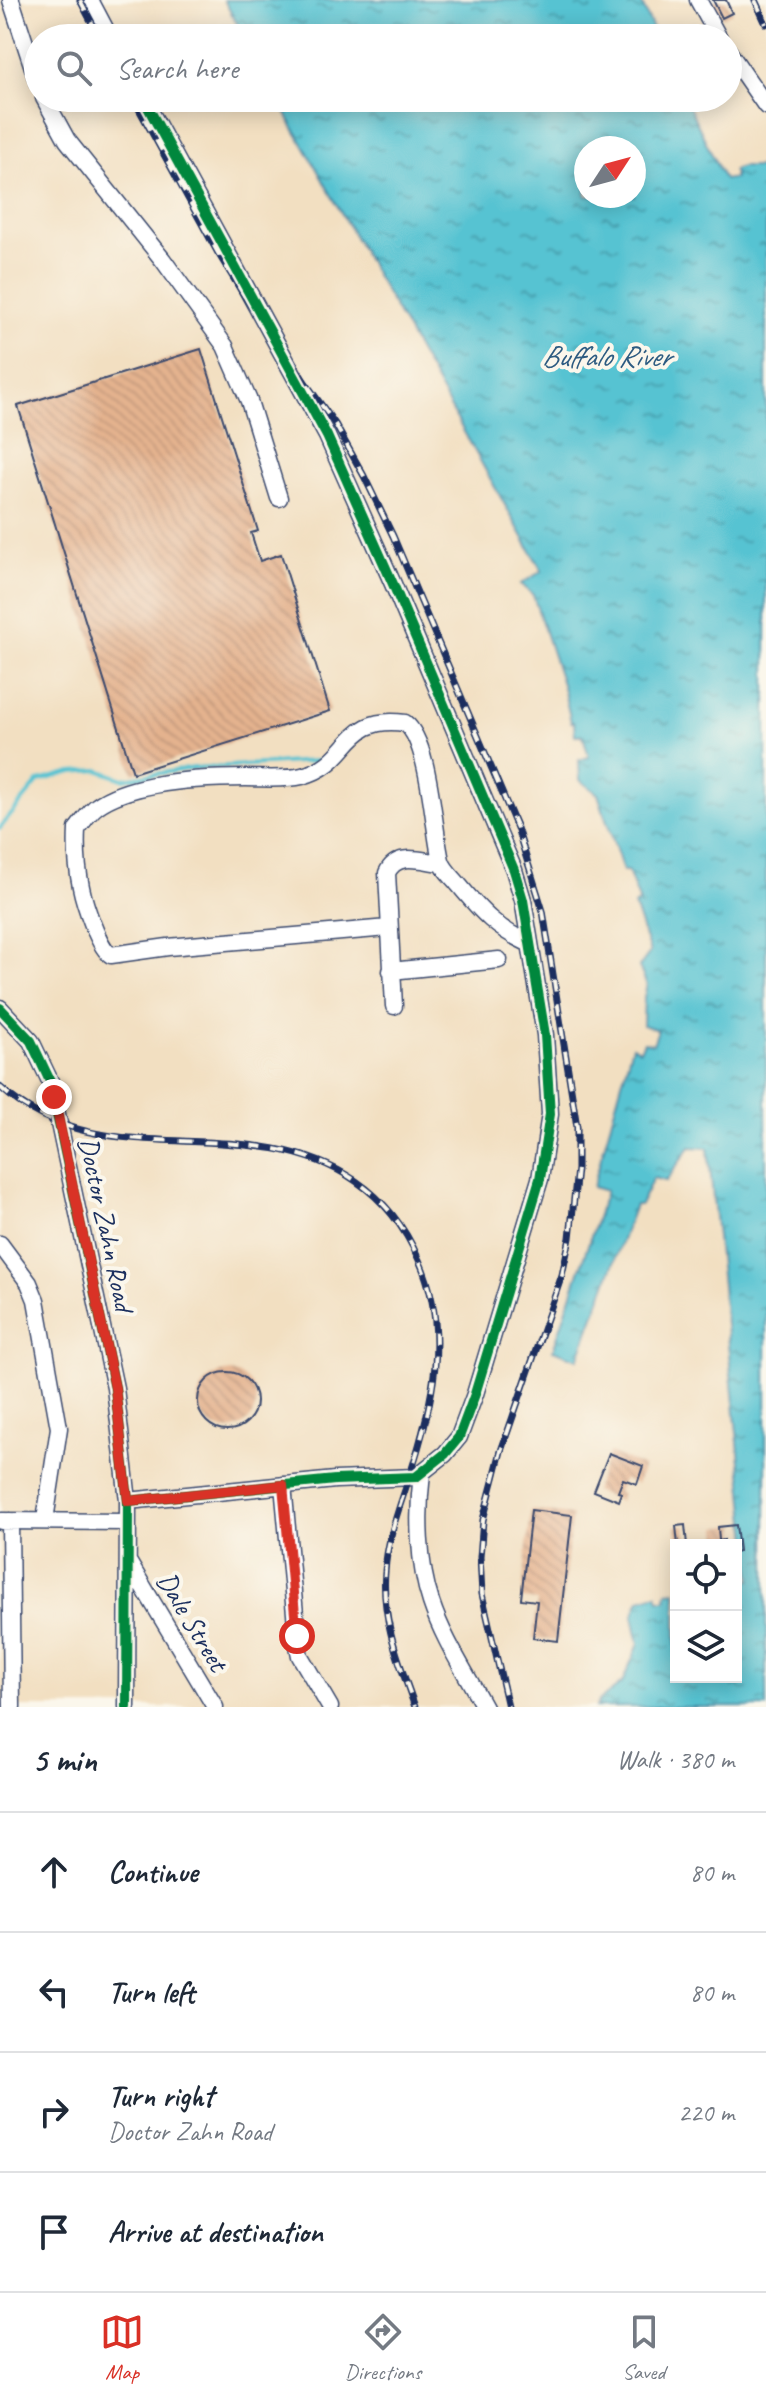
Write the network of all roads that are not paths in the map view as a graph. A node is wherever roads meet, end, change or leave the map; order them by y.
1 (11, 0) edge
2 (90, 0) edge
3 (698, 0) edge
4 (103, 24) edge
5 (711, 24) edge
6 (24, 40) edge
7 (742, 71) edge
8 (766, 106) edge
9 (52, 112) edge
10 (151, 112) edge
11 (279, 498) dead end
12 (441, 863) junction
13 (388, 928) junction
14 (530, 944) junction
15 (499, 960) dead end
16 (391, 971) junction
17 (394, 1006) dead end
18 (0, 1008) edge
19 (0, 1244) edge
20 (422, 1473) junction
21 (283, 1485) junction
22 (128, 1501) junction
23 (45, 1520) junction
24 (5, 1521) edge
25 (127, 1522) junction
26 (128, 1562) junction
27 (5, 1599) edge
28 (12, 1707) edge
29 (127, 1707) edge
30 (215, 1707) edge
31 (330, 1707) edge
32 (484, 1707) edge

1 - 6 street
2 - 4 street
3 - 5 street
7 - 8 street
9 - 11 street
10 - 14 street
12 - 13 street
12 - 13 street
12 - 14 street
13 - 16 street
14 - 20 street
15 - 16 street
16 - 17 street
18 - 22 street, Doctor Zahn Road
19 - 23 street
20 - 21 street
20 - 32 street
21 - 22 street
21 - 31 street
22 - 25 street, Doctor Zahn Road
23 - 24 street
23 - 25 street
24 - 27 street
25 - 26 street, Doctor Zahn Road
26 - 29 street, Doctor Zahn Road
26 - 30 street, Dale Street
27 - 28 street

